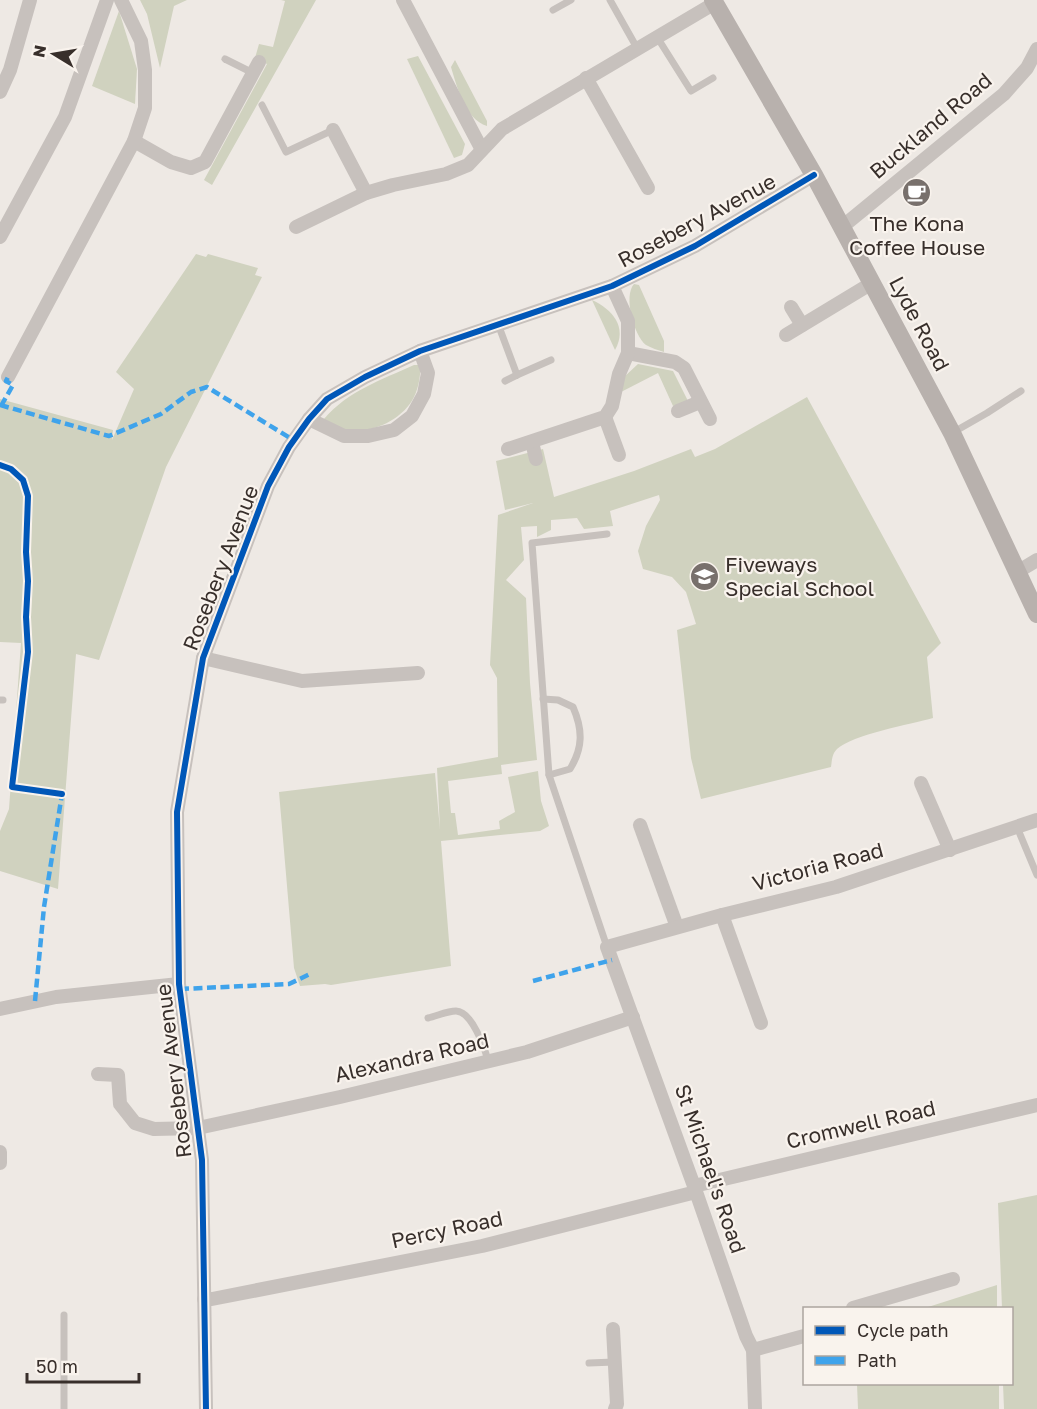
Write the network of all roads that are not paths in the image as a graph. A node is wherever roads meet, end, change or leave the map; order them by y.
1 (30, 0) edge
2 (107, 0) edge
3 (121, 0) edge
4 (403, 0) edge
5 (571, 0) edge
6 (610, 0) edge
7 (714, 2) edge
8 (553, 10) dead end
9 (657, 37) junction
10 (637, 48) junction
11 (1037, 49) edge
12 (225, 59) dead end
13 (256, 68) joint
14 (1032, 71) edge
15 (586, 78) junction
16 (714, 78) dead end
17 (0, 92) edge
18 (262, 105) dead end
19 (333, 130) joint
20 (134, 141) junction
21 (481, 148) junction
22 (814, 175) junction
23 (648, 188) dead end
24 (366, 193) junction
25 (296, 227) dead end
26 (842, 227) junction
27 (0, 237) edge
28 (872, 283) junction
29 (612, 286) junction
30 (791, 307) dead end
31 (498, 324) junction
32 (802, 325) junction
33 (786, 335) dead end
34 (420, 351) junction
35 (628, 353) junction
36 (551, 360) dead end
37 (517, 375) junction
38 (8, 377) dead end
39 (505, 381) dead end
40 (1021, 391) dead end
41 (700, 402) junction
42 (678, 411) dead end
43 (605, 417) junction
44 (309, 419) junction
45 (710, 419) dead end
46 (952, 433) junction
47 (532, 442) junction
48 (508, 449) dead end
49 (620, 455) dead end
50 (536, 459) dead end
51 (607, 534) dead end
52 (1037, 560) edge
53 (1017, 572) junction
54 (1037, 614) edge
55 (203, 658) junction
56 (418, 673) dead end
57 (543, 699) junction
58 (549, 775) junction
59 (921, 783) dead end
60 (1037, 820) edge
61 (640, 825) dead end
62 (1017, 827) junction
63 (950, 850) junction
64 (1037, 875) edge
65 (722, 915) junction
66 (676, 927) junction
67 (607, 947) junction
68 (179, 984) junction
69 (0, 1009) edge
70 (633, 1017) junction
71 (428, 1018) dead end
72 (761, 1023) dead end
73 (488, 1061) junction
74 (98, 1074) dead end
75 (1037, 1105) edge
76 (198, 1128) junction
77 (0, 1152) edge
78 (0, 1163) edge
79 (695, 1189) junction
80 (953, 1279) dead end
81 (204, 1299) junction
82 (856, 1307) edge
83 (64, 1315) dead end
84 (613, 1329) dead end
85 (803, 1337) edge
86 (753, 1350) junction
87 (614, 1362) junction
88 (589, 1363) dead end
89 (64, 1409) edge
90 (206, 1409) edge
91 (615, 1409) edge
92 (755, 1409) edge

1 - 17 street
2 - 27 street
3 - 20 street
4 - 21 street
5 - 8 lane
6 - 10 lane
7 - 9 street
7 - 22 street, Lyde Road
9 - 10 street
9 - 16 lane
10 - 15 street
11 - 14 street, Buckland Road
12 - 13 lane
13 - 20 street
14 - 26 street, Buckland Road
15 - 21 street
15 - 23 street
18 - 19 lane
19 - 24 street
20 - 38 street
21 - 24 street
22 - 26 street, Lyde Road
22 - 29 street, Rosebery Avenue
24 - 25 street
26 - 28 street, Lyde Road
28 - 32 street
28 - 46 street, Lyde Road
29 - 31 street, Rosebery Avenue
29 - 35 street
30 - 32 street
31 - 34 street, Rosebery Avenue
31 - 37 lane
32 - 33 street
34 - 44 street, Rosebery Avenue
34 - 44 street
35 - 41 street
35 - 43 street
36 - 37 lane
37 - 39 lane
40 - 46 lane
41 - 42 street
41 - 45 street
43 - 47 street
43 - 49 street
44 - 55 street, Rosebery Avenue
46 - 53 street, Lyde Road
47 - 48 street
47 - 50 street
51 - 57 lane
52 - 53 street
53 - 54 street, Lyde Road
55 - 56 street
55 - 68 street, Rosebery Avenue
57 - 58 lane
57 - 58 lane
58 - 67 lane
59 - 63 street
60 - 62 street, Victoria Road
61 - 66 street
62 - 63 street, Victoria Road
62 - 64 lane
63 - 65 street, Victoria Road
65 - 66 street, Victoria Road
65 - 72 street
66 - 67 street, Victoria Road
67 - 70 street, St Michael's Road
68 - 69 street
68 - 76 street, Rosebery Avenue
70 - 73 street, Alexandra Road
70 - 79 street, St Michael's Road
71 - 73 lane
73 - 76 street, Alexandra Road
74 - 76 street, Alexandra Road
75 - 79 street, Cromwell Road
76 - 81 street, Rosebery Avenue
77 - 78 street
79 - 81 street, Percy Road
79 - 86 street, St Michael's Road
80 - 82 street
81 - 90 street, Rosebery Avenue
83 - 89 lane
84 - 87 street
85 - 86 street
86 - 92 street, St Michael's Road
87 - 88 lane
87 - 91 street

